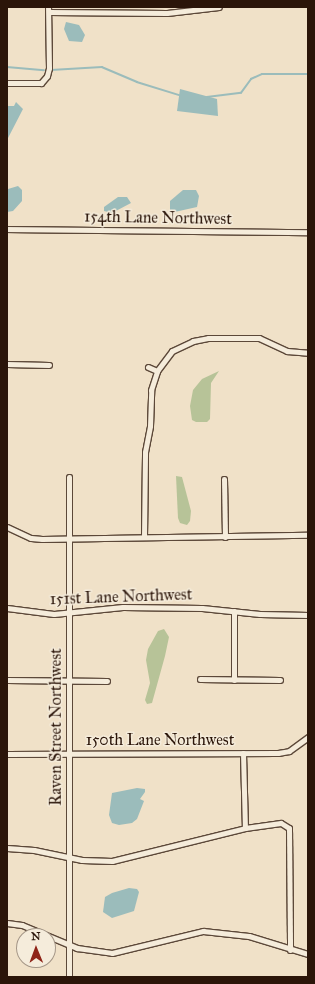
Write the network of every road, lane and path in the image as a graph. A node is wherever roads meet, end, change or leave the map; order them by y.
1 (219, 7) edge
2 (49, 10) edge
3 (7, 84) edge
4 (7, 229) edge
5 (308, 232) edge
6 (308, 353) edge
7 (7, 364) edge
8 (48, 365) dead end
9 (148, 367) dead end
10 (157, 371) junction
11 (69, 477) dead end
12 (224, 479) dead end
13 (7, 527) edge
14 (308, 534) edge
15 (144, 537) junction
16 (225, 537) junction
17 (69, 538) junction
18 (7, 608) edge
19 (234, 611) junction
20 (69, 614) junction
21 (308, 615) edge
22 (7, 680) edge
23 (200, 680) dead end
24 (234, 680) junction
25 (280, 680) dead end
26 (107, 681) dead end
27 (70, 682) junction
28 (308, 737) edge
29 (243, 753) junction
30 (7, 754) edge
31 (69, 754) junction
32 (245, 828) junction
33 (7, 848) edge
34 (69, 857) junction
35 (7, 923) edge
36 (69, 945) junction
37 (290, 950) junction
38 (308, 954) edge
39 (69, 977) edge

1 - 2 street
2 - 3 street
4 - 5 street, 154th Lane Northwest
6 - 10 street
7 - 8 street
9 - 10 street
10 - 15 street
11 - 17 street, Raven Street Northwest
12 - 16 street
13 - 17 street
14 - 16 street
15 - 16 street
15 - 17 street
17 - 20 street, Raven Street Northwest
18 - 20 street, 151st Lane Northwest
19 - 20 street, 151st Lane Northwest
19 - 21 street, 151st Lane Northwest
19 - 24 street
20 - 27 street, Raven Street Northwest
22 - 27 street
23 - 24 street
24 - 25 street
26 - 27 street
27 - 31 street, Raven Street Northwest
28 - 29 street, 150th Lane Northwest
29 - 31 street, 150th Lane Northwest
29 - 32 street
30 - 31 street, 150th Lane Northwest
31 - 34 street, Raven Street Northwest
32 - 34 street
32 - 37 street
33 - 34 street
34 - 36 street, Raven Street Northwest
35 - 36 street
36 - 37 street
36 - 39 street, Raven Street Northwest
37 - 38 street

